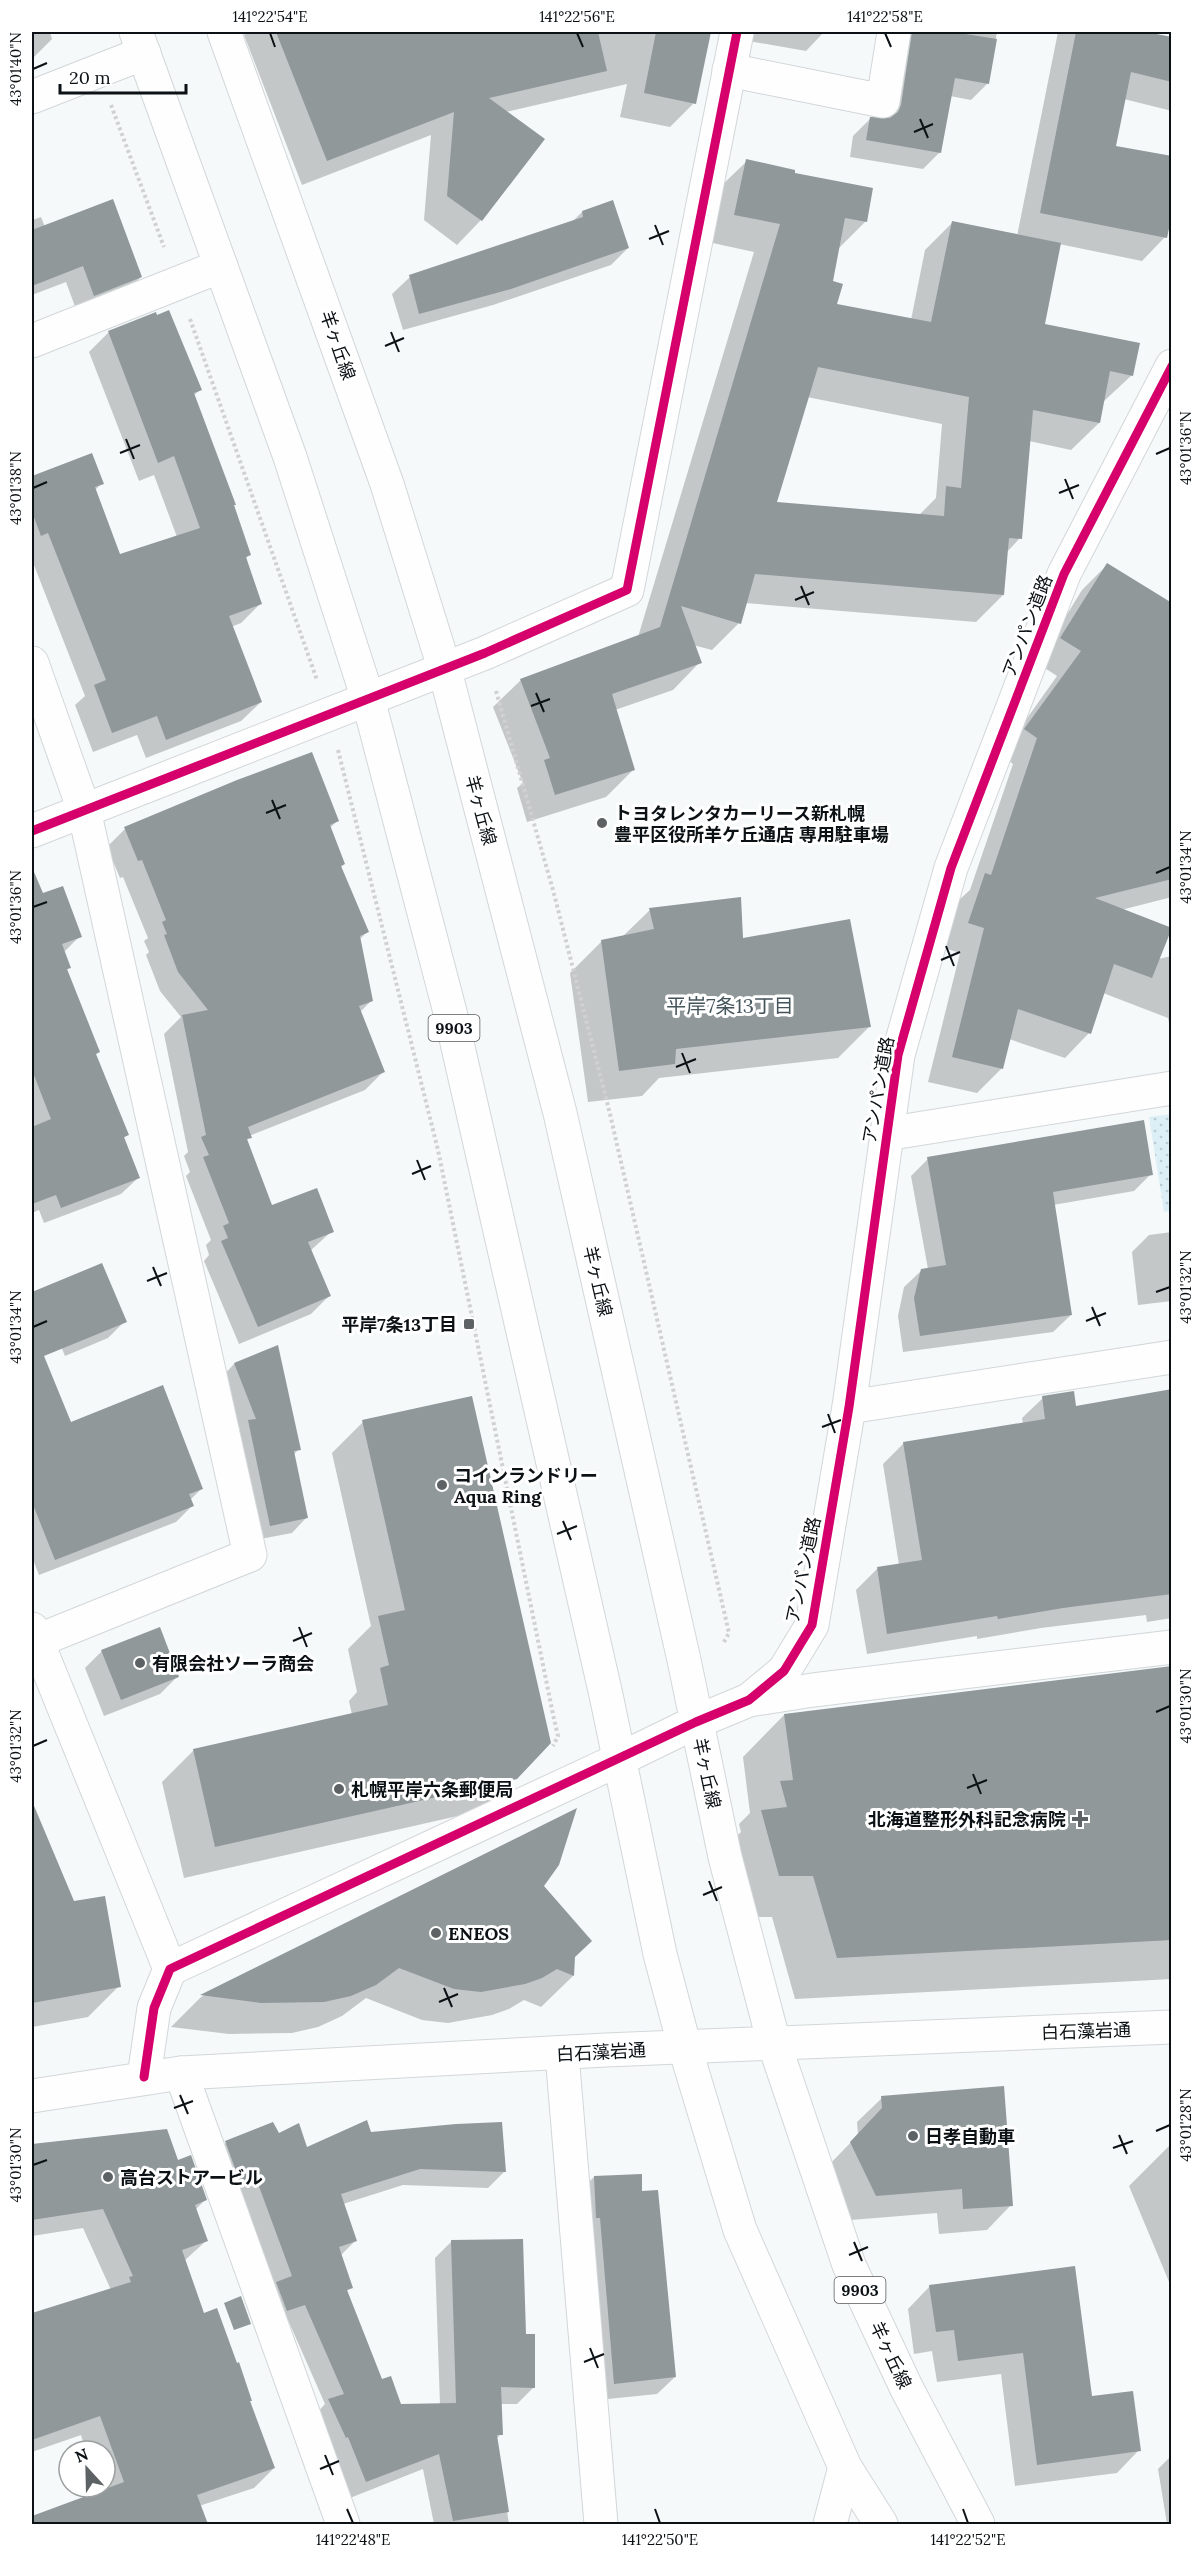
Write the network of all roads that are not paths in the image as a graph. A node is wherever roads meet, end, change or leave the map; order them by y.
1 (224, 32) edge
2 (737, 32) edge
3 (894, 32) edge
4 (140, 42) edge
5 (729, 70) junction
6 (32, 97) edge
7 (221, 266) junction
8 (32, 341) edge
9 (1172, 366) edge
10 (32, 663) edge
11 (444, 667) junction
12 (368, 699) junction
13 (84, 810) junction
14 (32, 831) edge
15 (1172, 1088) edge
16 (886, 1134) junction
17 (1172, 1357) edge
18 (849, 1407) junction
19 (33, 1638) edge
20 (1172, 1647) edge
21 (749, 1700) junction
22 (696, 1722) junction
23 (618, 1760) junction
24 (170, 1969) junction
25 (1172, 2027) edge
26 (774, 2043) junction
27 (685, 2048) junction
28 (562, 2054) junction
29 (181, 2073) junction
30 (144, 2077) junction
31 (32, 2096) edge
32 (845, 2467) junction
33 (343, 2524) edge
34 (601, 2524) edge
35 (830, 2524) edge
36 (880, 2524) edge
37 (978, 2524) edge

1 - 11 street, 羊ヶ丘線 / 9903
2 - 5 street
3 - 5 street
4 - 6 street
4 - 7 street, 9903
5 - 11 street
7 - 8 street
7 - 12 street, 9903
9 - 16 street, アンパン道路
10 - 13 street
11 - 12 street
11 - 22 street, 羊ヶ丘線 / 9903
12 - 13 street
12 - 23 street, 9903
13 - 14 street
13 - 19 street
15 - 16 street
16 - 18 street, アンパン道路
17 - 18 street
18 - 21 street, アンパン道路
19 - 24 street
20 - 21 street
21 - 22 street, アンパン道路
22 - 23 street, アンパン道路
22 - 26 street, 羊ヶ丘線 / 9903
23 - 24 street, アンパン道路
23 - 27 street, 9903
24 - 30 street
25 - 26 street, 白石藻岩通
26 - 27 street, 白石藻岩通
26 - 37 street, 羊ヶ丘線 / 9903
27 - 28 street, 白石藻岩通
27 - 32 street, 9903
28 - 29 street, 白石藻岩通
28 - 34 street
29 - 30 street, 白石藻岩通
29 - 33 street
30 - 31 street, 白石藻岩通
32 - 35 street
32 - 36 street, 9903

